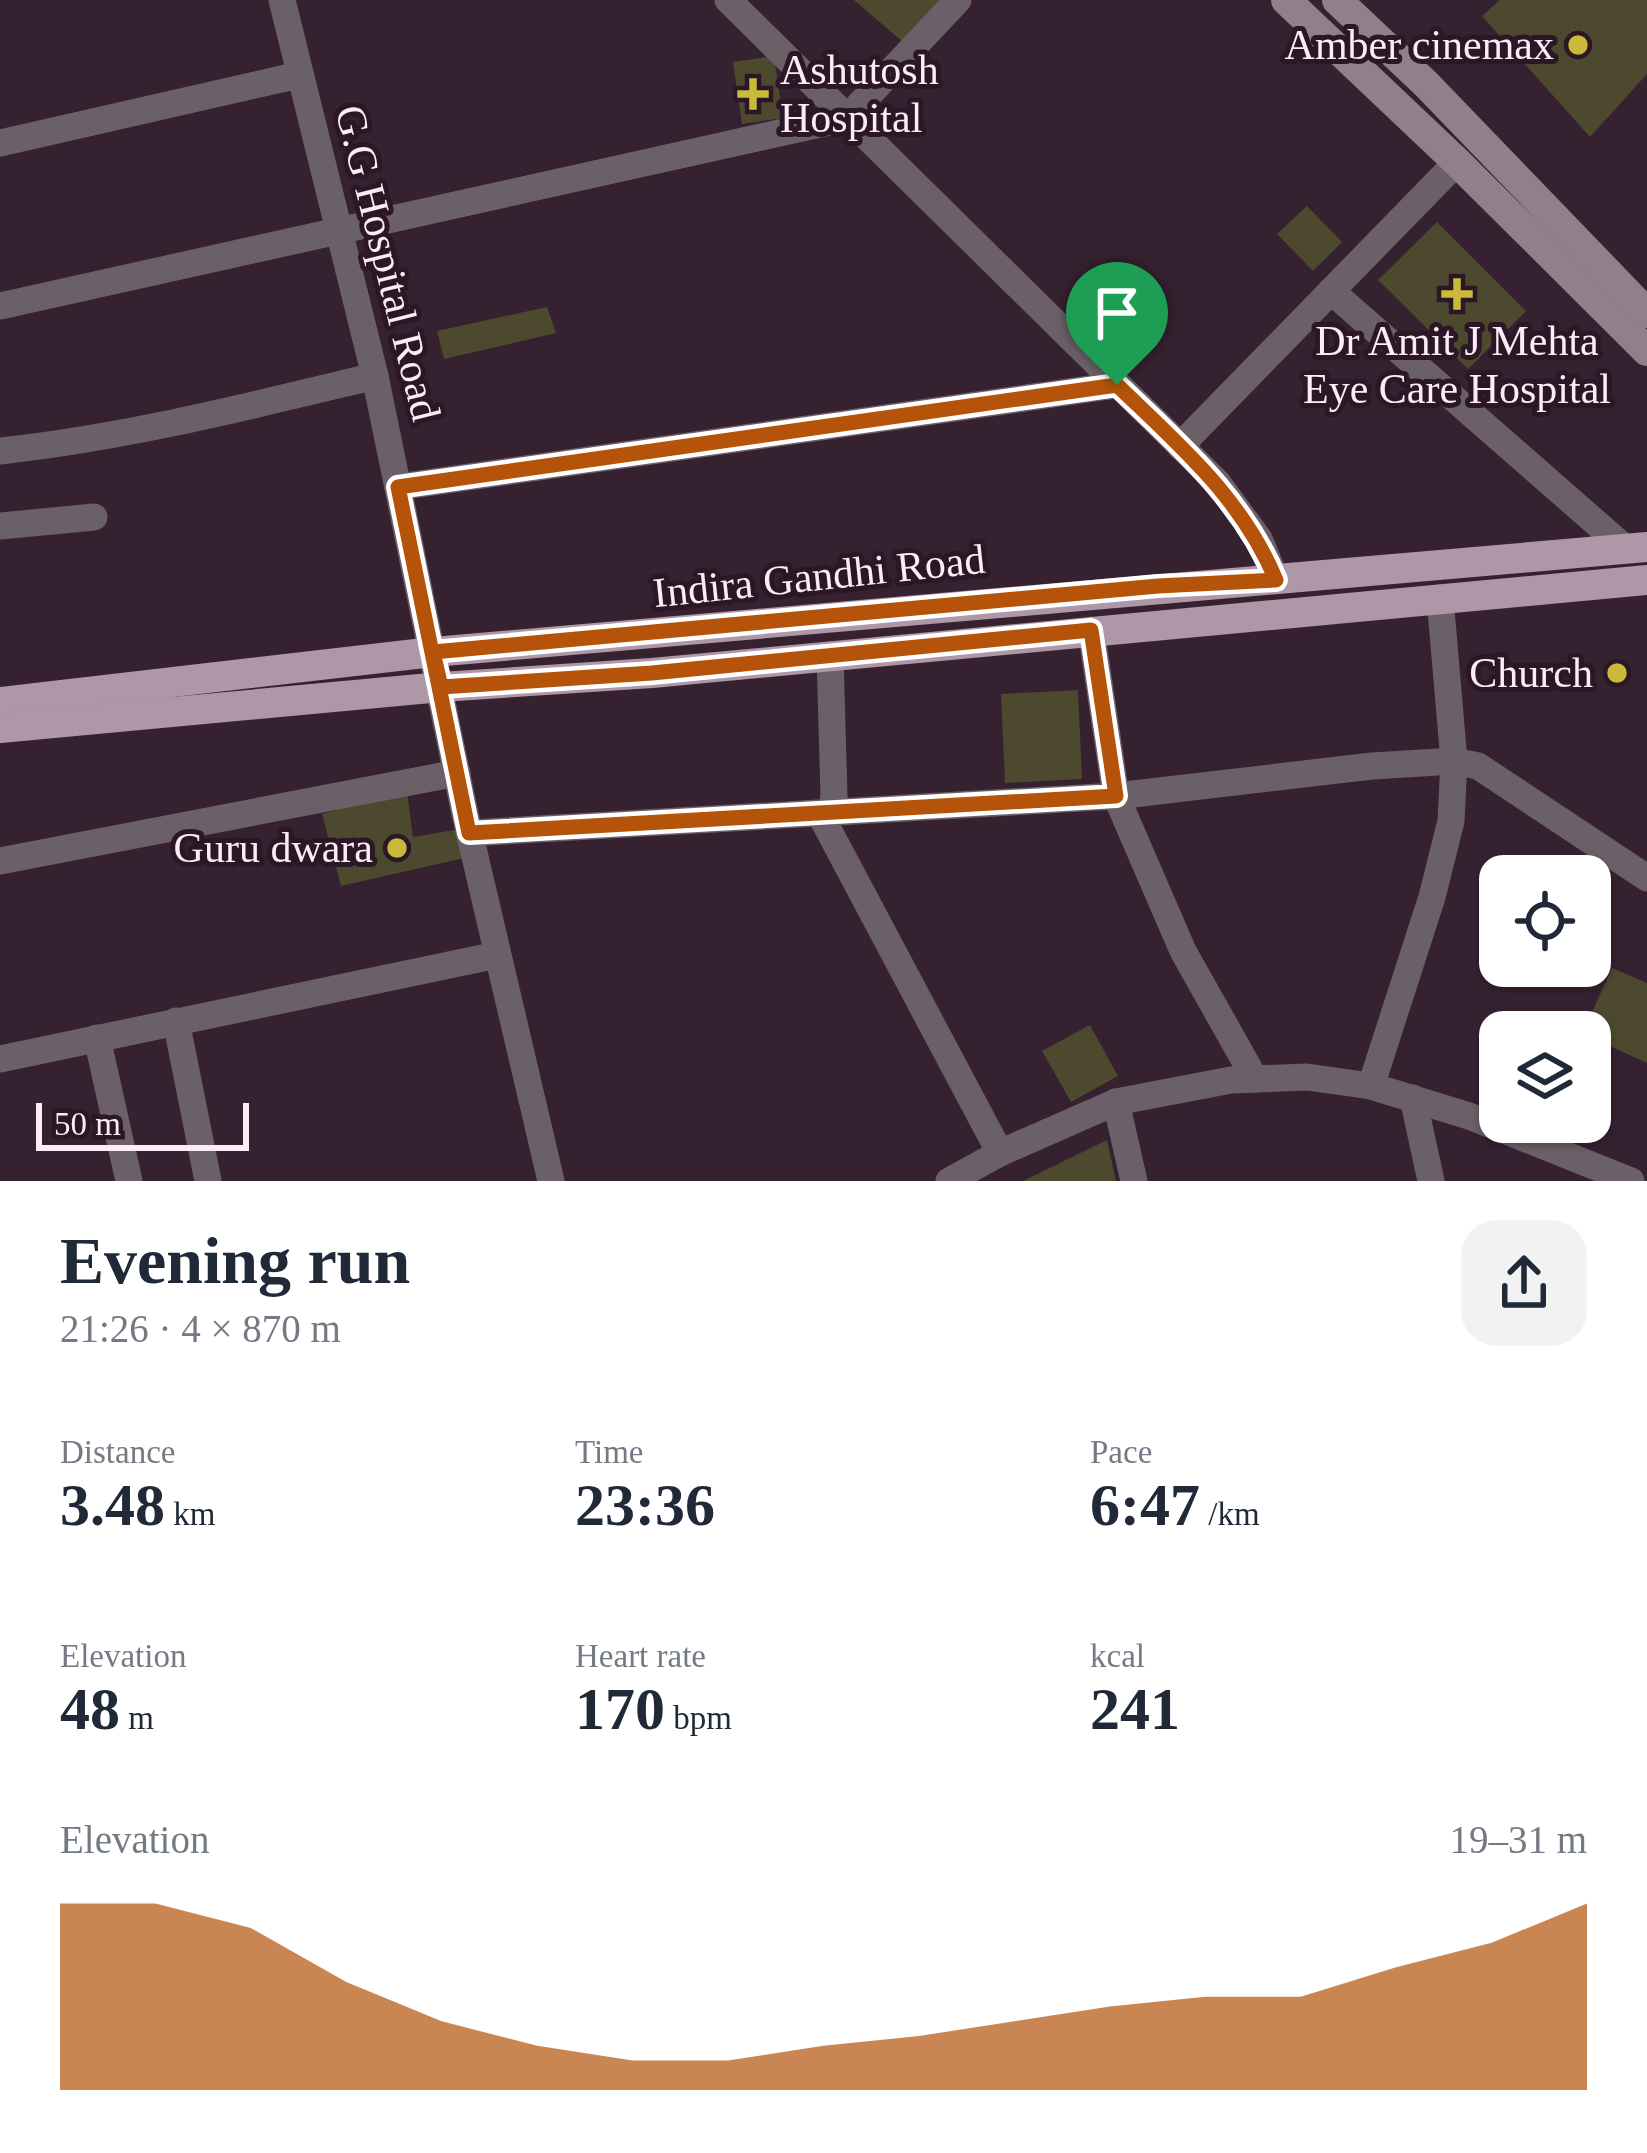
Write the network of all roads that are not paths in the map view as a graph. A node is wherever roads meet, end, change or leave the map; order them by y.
1 (282, 0) edge
2 (728, 0) edge
3 (958, 0) edge
4 (1286, 0) edge
5 (1337, 0) edge
6 (299, 75) junction
7 (1426, 84) junction
8 (1402, 110) junction
9 (847, 118) junction
10 (0, 143) edge
11 (1457, 162) junction
12 (338, 231) junction
13 (1331, 291) junction
14 (0, 306) edge
15 (1647, 313) edge
16 (1647, 351) edge
17 (375, 376) junction
18 (1117, 385) junction
19 (1180, 446) junction
20 (0, 451) edge
21 (398, 487) junction
22 (94, 517) dead end
23 (0, 526) edge
24 (1636, 548) edge
25 (1276, 580) junction
26 (1647, 580) edge
27 (1440, 598) junction
28 (1091, 630) junction
29 (433, 652) junction
30 (830, 655) junction
31 (441, 687) junction
32 (0, 702) edge
33 (0, 728) edge
34 (1454, 760) junction
35 (457, 773) junction
36 (1116, 796) junction
37 (826, 814) junction
38 (469, 833) junction
39 (0, 861) edge
40 (1647, 878) edge
41 (497, 955) junction
42 (176, 1021) junction
43 (97, 1038) junction
44 (0, 1059) edge
45 (1255, 1079) junction
46 (1371, 1086) junction
47 (1413, 1098) junction
48 (1116, 1102) junction
49 (1000, 1153) junction
50 (129, 1181) edge
51 (208, 1181) edge
52 (551, 1181) edge
53 (949, 1181) edge
54 (1134, 1181) edge
55 (1431, 1181) edge
56 (1630, 1181) edge

1 - 6 street, G.G Hospital Road
2 - 9 street
3 - 9 street
4 - 8 main road
5 - 7 main road
6 - 10 street
6 - 12 street, G.G Hospital Road
7 - 8 main road
7 - 15 main road
8 - 11 main road
9 - 12 street
9 - 18 street
11 - 13 street
11 - 16 main road
12 - 14 street
12 - 17 street, G.G Hospital Road
13 - 19 street
13 - 24 street
17 - 20 street
17 - 21 street, G.G Hospital Road
18 - 19 street
18 - 21 street
19 - 25 street
21 - 29 street, G.G Hospital Road
22 - 23 street
24 - 25 main road, Indira Gandhi Road
25 - 29 main road, Indira Gandhi Road
26 - 27 main road, Indira Gandhi Road
27 - 28 main road, Indira Gandhi Road
27 - 34 street
28 - 30 main road, Indira Gandhi Road
28 - 36 street
29 - 31 street, G.G Hospital Road
29 - 32 main road, Indira Gandhi Road
30 - 31 main road, Indira Gandhi Road
30 - 37 street
31 - 33 main road, Indira Gandhi Road
31 - 35 street, G.G Hospital Road
34 - 36 street
34 - 40 street
34 - 46 street
35 - 38 street, G.G Hospital Road
35 - 39 street
36 - 37 street
36 - 45 street
37 - 38 street
37 - 49 street
38 - 41 street, G.G Hospital Road
41 - 42 street
41 - 52 street, G.G Hospital Road
42 - 43 street
42 - 51 street
43 - 44 street
43 - 50 street
45 - 46 street
45 - 48 street
46 - 47 street
47 - 55 street
47 - 56 street
48 - 49 street
48 - 54 street
49 - 53 street

